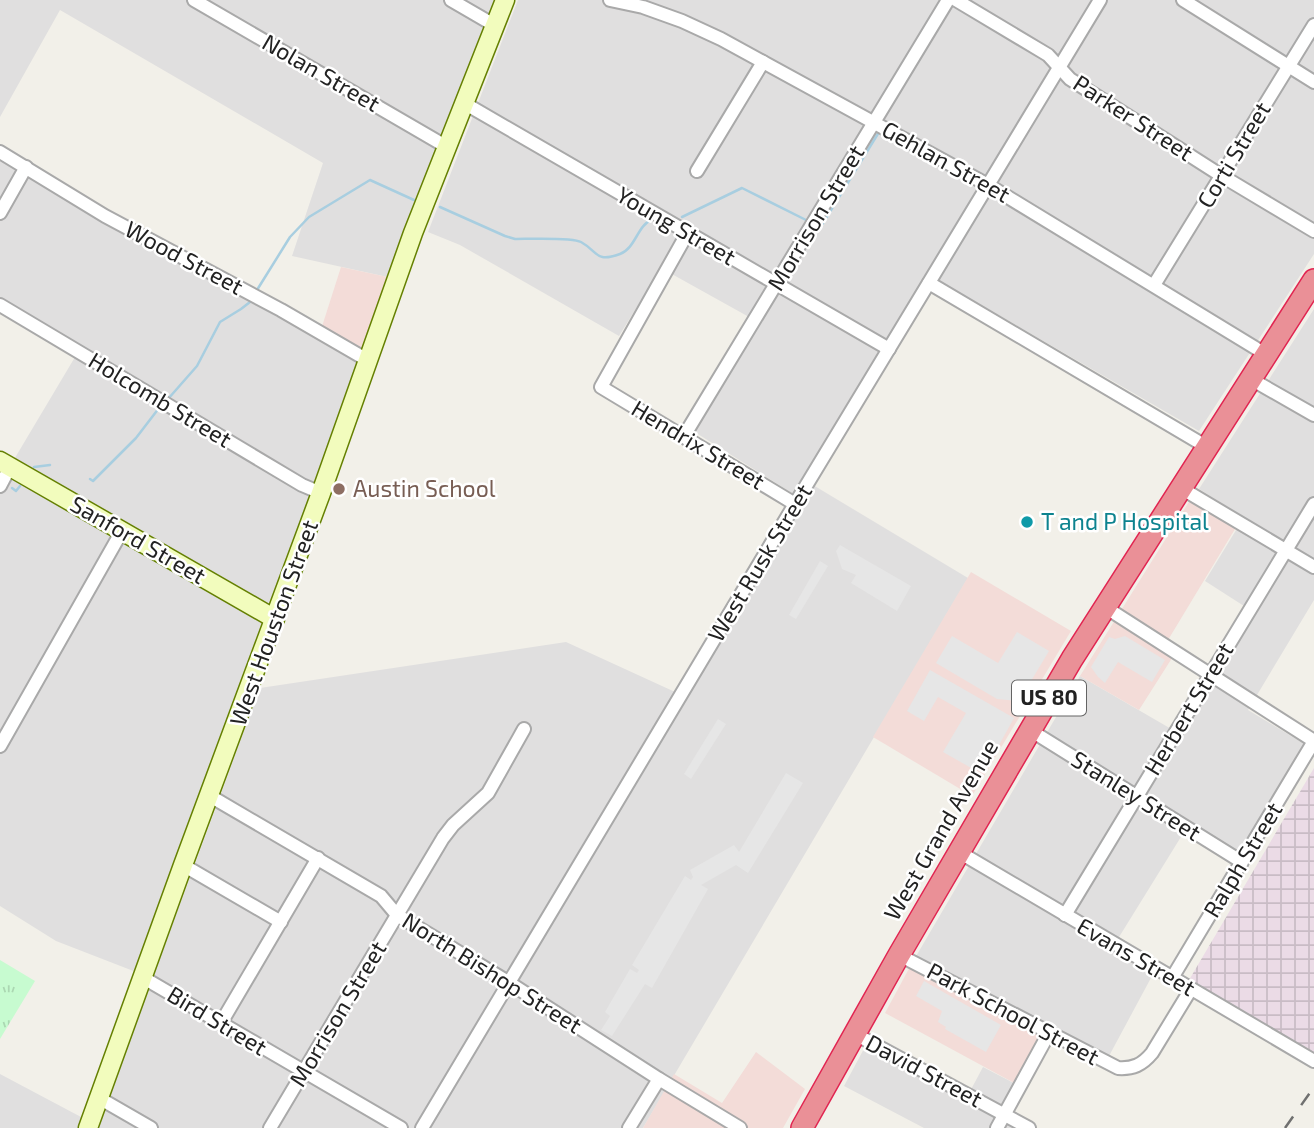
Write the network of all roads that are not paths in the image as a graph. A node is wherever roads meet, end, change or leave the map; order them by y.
1 (194, 0) edge
2 (451, 0) edge
3 (505, 0) edge
4 (610, 0) edge
5 (948, 0) edge
6 (956, 0) edge
7 (1100, 0) edge
8 (1183, 0) edge
9 (494, 25) junction
10 (1314, 25) edge
11 (763, 62) junction
12 (1288, 66) junction
13 (1059, 68) junction
14 (1314, 82) edge
15 (464, 103) junction
16 (873, 122) junction
17 (447, 147) junction
18 (0, 152) edge
19 (26, 167) junction
20 (697, 171) dead end
21 (1222, 176) junction
22 (988, 185) junction
23 (0, 213) edge
24 (1314, 231) edge
25 (688, 232) junction
26 (1314, 279) edge
27 (929, 283) junction
28 (776, 284) junction
29 (1154, 285) junction
30 (0, 305) edge
31 (889, 349) junction
32 (1267, 355) junction
33 (369, 361) junction
34 (1251, 379) junction
35 (1314, 415) edge
36 (684, 436) junction
37 (1207, 447) junction
38 (5, 464) edge
39 (0, 486) edge
40 (1181, 488) junction
41 (321, 493) junction
42 (795, 504) junction
43 (1314, 504) edge
44 (122, 531) junction
45 (1285, 550) junction
46 (1314, 567) edge
47 (1105, 607) junction
48 (275, 619) junction
49 (1210, 674) junction
50 (524, 729) dead end
51 (1030, 730) junction
52 (1314, 741) edge
53 (0, 746) edge
54 (210, 796) junction
55 (1137, 797) junction
56 (959, 852) junction
57 (318, 858) junction
58 (1242, 862) junction
59 (183, 865) junction
60 (397, 915) junction
61 (1065, 915) junction
62 (281, 922) junction
63 (899, 955) junction
64 (142, 976) junction
65 (1172, 978) junction
66 (508, 982) junction
67 (1191, 989) junction
68 (221, 1023) junction
69 (1049, 1033) junction
70 (855, 1034) junction
71 (1314, 1061) edge
72 (303, 1072) junction
73 (659, 1079) junction
74 (99, 1098) junction
75 (1004, 1115) junction
76 (88, 1128) edge
77 (151, 1128) edge
78 (270, 1128) edge
79 (401, 1128) edge
80 (422, 1128) edge
81 (629, 1128) edge
82 (740, 1128) edge
83 (802, 1128) edge
84 (997, 1128) edge
85 (1029, 1128) edge

1 - 17 street, Nolan Street
2 - 9 street
3 - 9 main road, West Houston Street
4 - 11 street, Gehlan Street
5 - 16 street, Morrison Street
6 - 13 street, Parker Street
7 - 13 street, West Rusk Street
8 - 12 street
9 - 15 main road, West Houston Street
10 - 12 street, Corti Street
11 - 16 street, Gehlan Street
11 - 20 street
12 - 14 street
12 - 21 street, Corti Street
13 - 21 street, Parker Street
13 - 22 street, West Rusk Street
15 - 17 main road, West Houston Street
15 - 25 street, Young Street
16 - 22 street, Gehlan Street
16 - 28 street, Morrison Street
17 - 33 main road, West Houston Street
18 - 19 street, Wood Street
19 - 23 street
19 - 33 street, Wood Street
21 - 24 street, Parker Street
21 - 29 street, Corti Street
22 - 27 street, West Rusk Street
22 - 29 street, Gehlan Street
25 - 28 street, Young Street
25 - 36 street, Hendrix Street
26 - 32 highway, West Grand Avenue / US 80
27 - 31 street, West Rusk Street
27 - 37 street
28 - 31 street, Young Street
28 - 36 street, Morrison Street
29 - 32 street, Gehlan Street
30 - 41 street, Holcomb Street
31 - 42 street, West Rusk Street
32 - 34 highway, West Grand Avenue / US 80
33 - 41 main road, West Houston Street
34 - 35 street
34 - 37 highway, West Grand Avenue / US 80
36 - 42 street, Hendrix Street
37 - 40 highway, West Grand Avenue / US 80
38 - 39 street
38 - 44 main road, Sanford Street
40 - 45 street
40 - 47 highway, West Grand Avenue / US 80
41 - 48 main road, West Houston Street
42 - 66 street, West Rusk Street
43 - 45 street, Herbert Street
44 - 48 main road, Sanford Street
44 - 53 street
45 - 46 street
45 - 49 street, Herbert Street
47 - 49 street
47 - 51 highway, West Grand Avenue / US 80
48 - 54 main road, West Houston Street
49 - 52 street
49 - 55 street, Herbert Street
50 - 60 street, Morrison Street
51 - 55 street, Stanley Street
51 - 56 highway, West Grand Avenue / US 80
52 - 58 street, Ralph Street
54 - 57 street, North Bishop Street
54 - 59 main road, West Houston Street
55 - 58 street, Stanley Street
55 - 61 street, Herbert Street
56 - 61 street, Evans Street
56 - 63 highway, West Grand Avenue / US 80
57 - 60 street, North Bishop Street
57 - 62 street
58 - 65 street, Ralph Street
59 - 62 street
59 - 64 main road, West Houston Street
60 - 66 street, North Bishop Street
60 - 72 street, Morrison Street
61 - 65 street, Evans Street
62 - 68 street
63 - 69 street, Park School Street
63 - 70 highway, West Grand Avenue / US 80
64 - 68 street, Bird Street
64 - 74 main road, West Houston Street
65 - 67 street, Evans Street
66 - 73 street, North Bishop Street
66 - 80 street, West Rusk Street
67 - 69 street, Park School Street
67 - 71 street, Evans Street
68 - 72 street, Bird Street
69 - 75 street
70 - 75 street, David Street
70 - 83 highway, West Grand Avenue / US 80
72 - 78 street, Morrison Street
72 - 79 street, Bird Street
73 - 81 street
73 - 82 street, North Bishop Street
74 - 76 main road, West Houston Street
74 - 77 street
75 - 84 street
75 - 85 street, David Street

